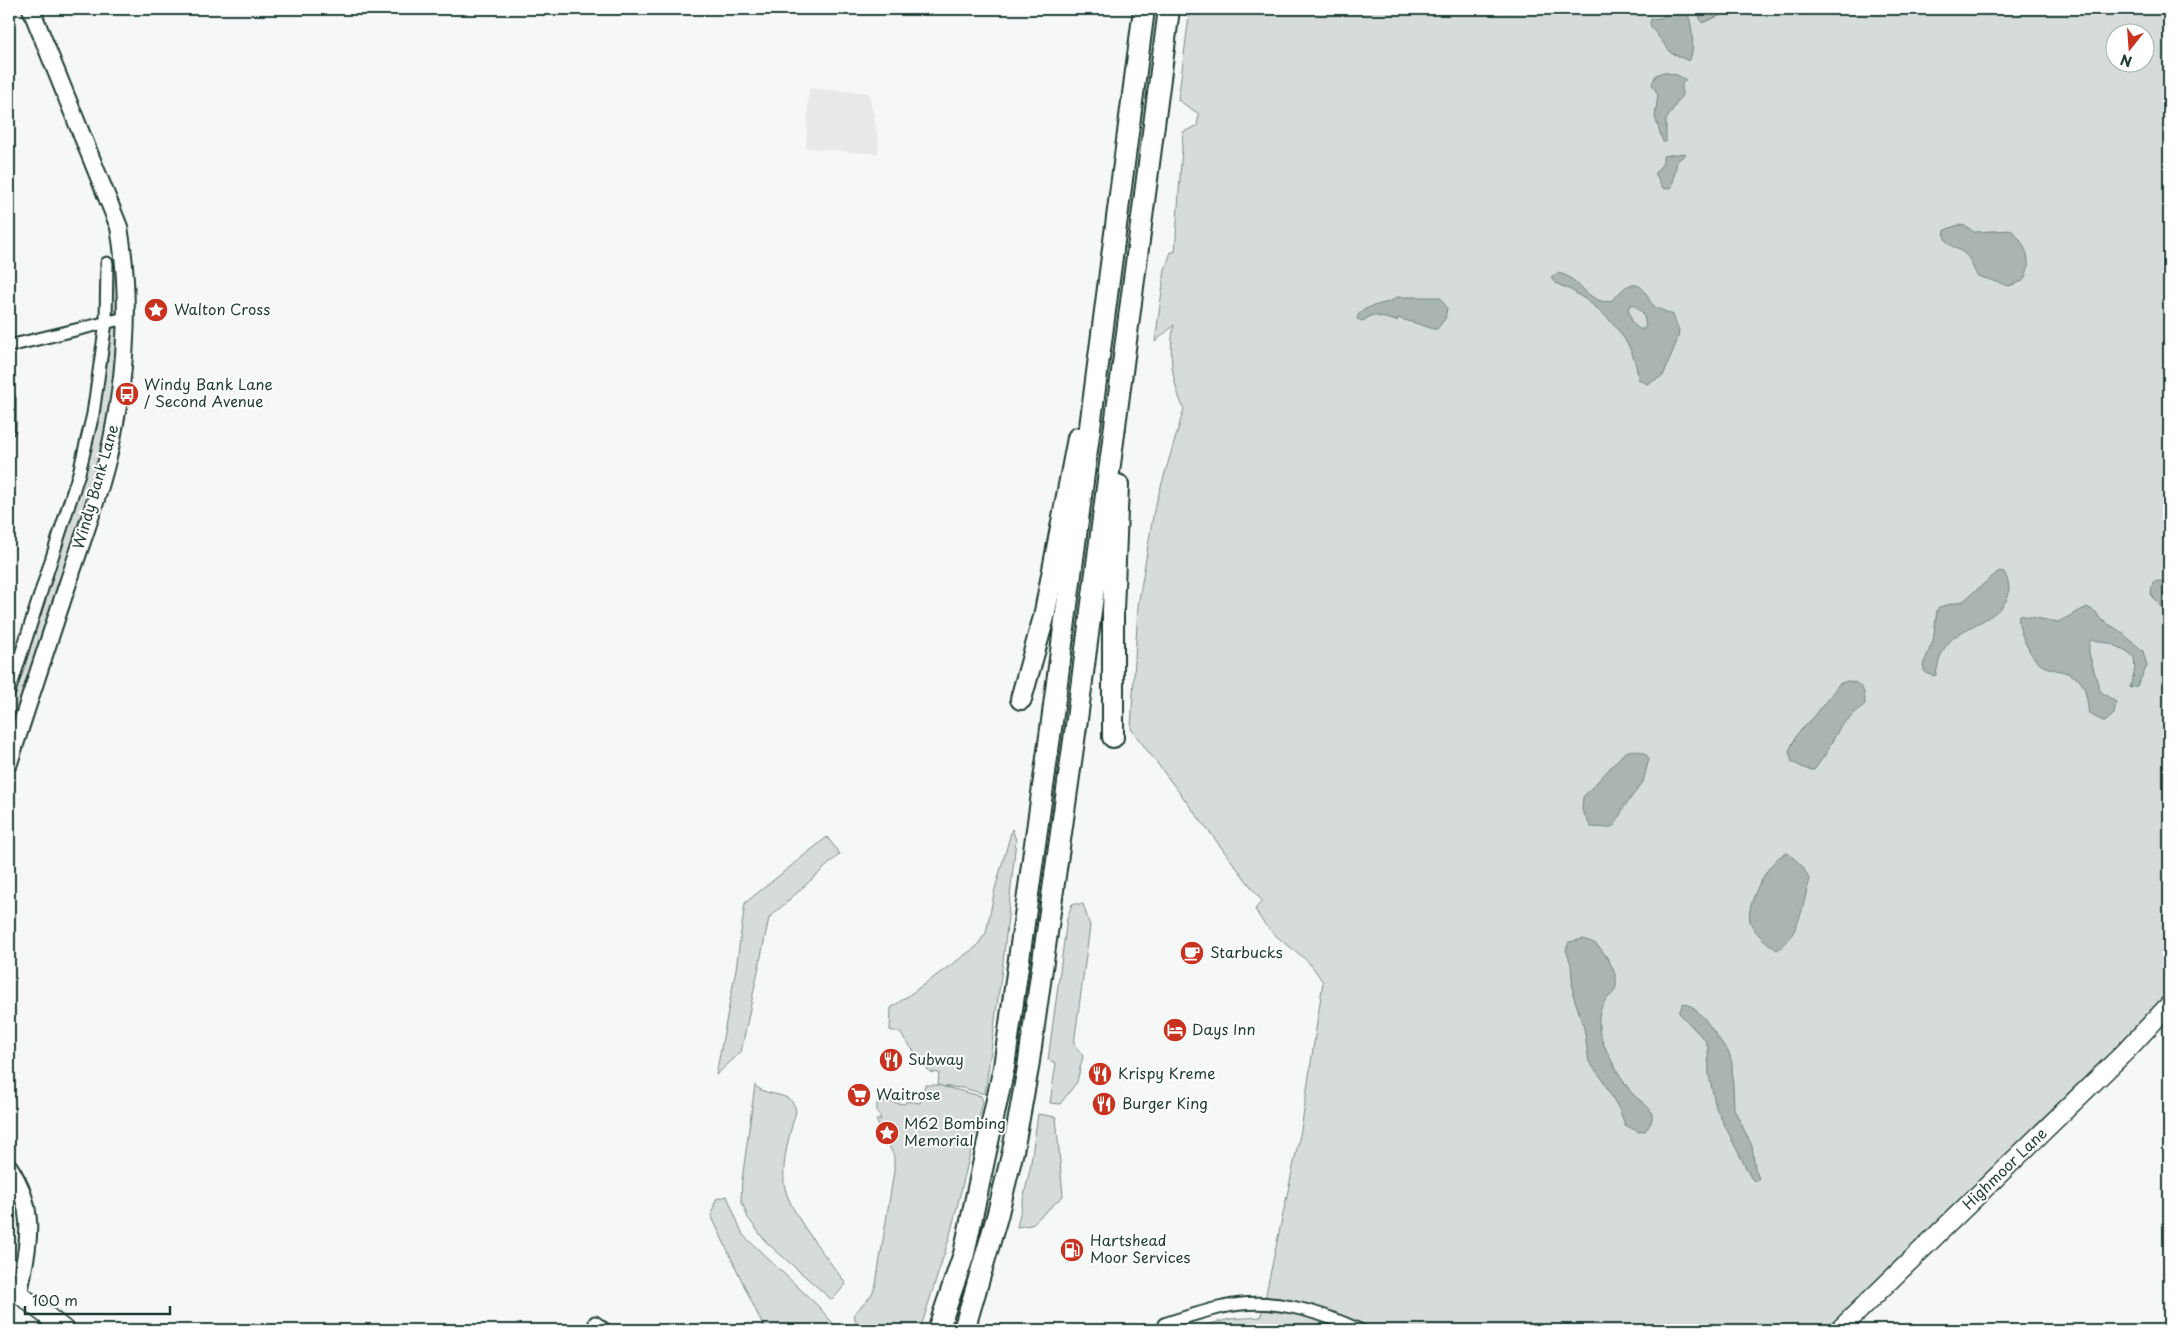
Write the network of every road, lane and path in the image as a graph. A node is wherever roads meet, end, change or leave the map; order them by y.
1 (31, 9) edge
2 (1144, 9) edge
3 (1169, 9) edge
4 (107, 263) dead end
5 (124, 318) junction
6 (106, 322) junction
7 (9, 346) edge
8 (1100, 346) junction
9 (1122, 360) junction
10 (9, 399) edge
11 (9, 429) edge
12 (9, 692) edge
13 (1021, 699) dead end
14 (1114, 737) dead end
15 (9, 763) edge
16 (2169, 1005) edge
17 (9, 1167) edge
18 (14, 1289) edge
19 (595, 1322) dead end
20 (1164, 1324) dead end
21 (65, 1330) edge
22 (606, 1330) edge
23 (938, 1330) edge
24 (964, 1330) edge
25 (1360, 1330) edge
26 (1839, 1330) edge

1 - 5 main road, Windy Bank Lane
2 - 8 highway
3 - 9 highway
4 - 6 street, Windy Bank Lane
5 - 6 street
5 - 15 main road, Windy Bank Lane
6 - 7 street
6 - 12 street, Windy Bank Lane
8 - 13 highway
8 - 23 highway
9 - 14 highway
9 - 24 highway
10 - 11 street
16 - 26 main road, Highmoor Lane
17 - 18 main road
18 - 21 main road
19 - 22 street
20 - 25 street

